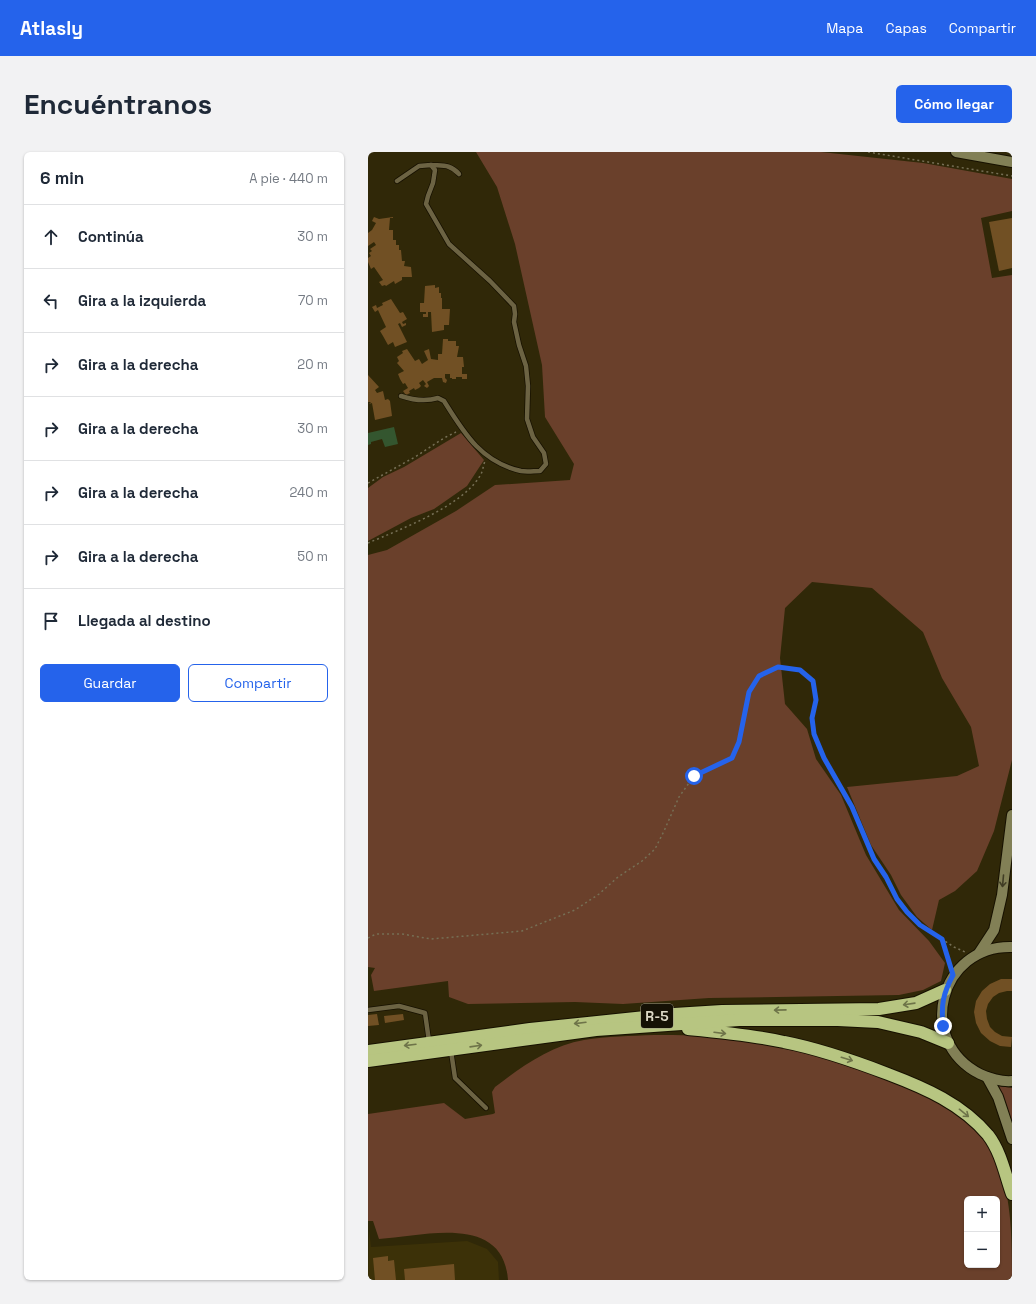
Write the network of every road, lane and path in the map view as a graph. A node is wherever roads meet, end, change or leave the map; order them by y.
1 (868, 152) edge
2 (956, 152) edge
3 (1012, 162) edge
4 (431, 165) junction
5 (460, 174) dead end
6 (1012, 176) edge
7 (397, 181) dead end
8 (401, 396) dead end
9 (463, 429) junction
10 (486, 456) junction
11 (368, 483) edge
12 (368, 543) edge
13 (1012, 815) edge
14 (368, 938) edge
15 (942, 939) junction
16 (1012, 947) edge
17 (977, 954) junction
18 (953, 975) junction
19 (945, 990) junction
20 (368, 1010) edge
21 (653, 1026) junction
22 (948, 1042) junction
23 (430, 1043) junction
24 (451, 1050) junction
25 (368, 1051) edge
26 (368, 1061) edge
27 (987, 1077) junction
28 (1012, 1081) edge
29 (486, 1108) dead end
30 (1012, 1139) edge
31 (1012, 1194) edge

1 - 6 path
2 - 3 main road
4 - 5 lane
4 - 7 lane
4 - 10 lane
8 - 9 lane
9 - 10 lane
9 - 11 path
10 - 12 path
13 -> 17 main road
14 - 15 path
15 - 17 path
15 - 18 path
16 - 17 main road
17 - 18 main road
18 - 19 main road
19 - 22 main road
19 -> 23 highway, R-5
20 - 23 lane
21 - 22 highway
24 -> 21 highway
21 -> 31 highway
22 - 27 main road
23 -> 25 highway, R-5
24 - 26 highway
24 - 29 lane
27 - 28 main road
27 - 30 main road

